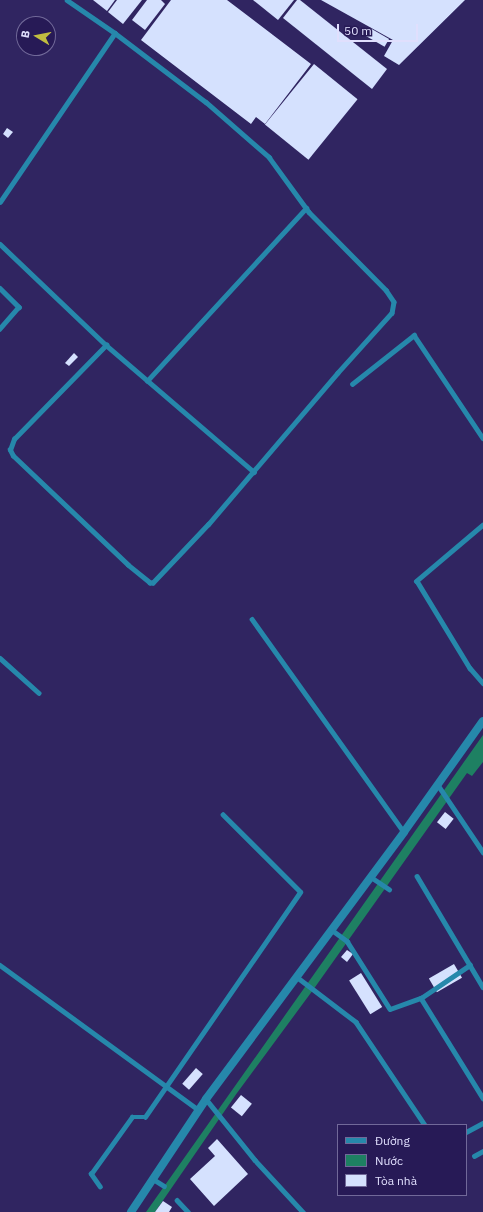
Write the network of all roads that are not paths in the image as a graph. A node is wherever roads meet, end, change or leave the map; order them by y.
1 (67, 0) edge
2 (115, 33) junction
3 (0, 202) edge
4 (306, 208) junction
5 (0, 244) edge
6 (0, 288) edge
7 (0, 329) edge
8 (106, 345) junction
9 (148, 381) junction
10 (352, 384) dead end
11 (483, 438) edge
12 (254, 472) junction
13 (483, 525) edge
14 (252, 619) dead end
15 (0, 658) edge
16 (483, 683) edge
17 (39, 693) dead end
18 (483, 722) edge
19 (438, 785) junction
20 (223, 815) dead end
21 (404, 832) junction
22 (483, 852) edge
23 (417, 876) dead end
24 (371, 877) junction
25 (388, 888) dead end
26 (332, 930) junction
27 (0, 965) edge
28 (470, 965) junction
29 (297, 977) junction
30 (483, 987) edge
31 (422, 998) junction
32 (166, 1087) junction
33 (483, 1098) edge
34 (206, 1099) junction
35 (199, 1110) junction
36 (483, 1123) edge
37 (425, 1124) edge
38 (467, 1131) edge
39 (483, 1151) edge
40 (474, 1156) dead end
41 (153, 1179) junction
42 (164, 1186) dead end
43 (100, 1187) dead end
44 (177, 1200) dead end
45 (131, 1212) edge
46 (188, 1212) edge
47 (303, 1212) edge

1 - 2 lane
2 - 3 lane
2 - 4 lane
4 - 9 lane
4 - 12 lane
5 - 8 lane
6 - 7 lane
8 - 9 lane
8 - 12 lane
9 - 12 lane
10 - 11 lane
13 - 16 lane
14 - 21 lane
15 - 17 lane
18 - 19 street
19 - 21 street
19 - 22 lane
20 - 32 lane
21 - 24 street
23 - 28 lane
24 - 25 lane
24 - 26 street
26 - 29 street
26 - 31 lane
27 - 32 lane
28 - 30 lane
28 - 31 lane
29 - 34 street
29 - 37 lane
31 - 33 lane
32 - 35 lane
32 - 43 lane
34 - 35 street
34 - 47 lane
35 - 41 street
36 - 38 lane
39 - 40 lane
41 - 42 lane
41 - 45 street
44 - 46 lane

